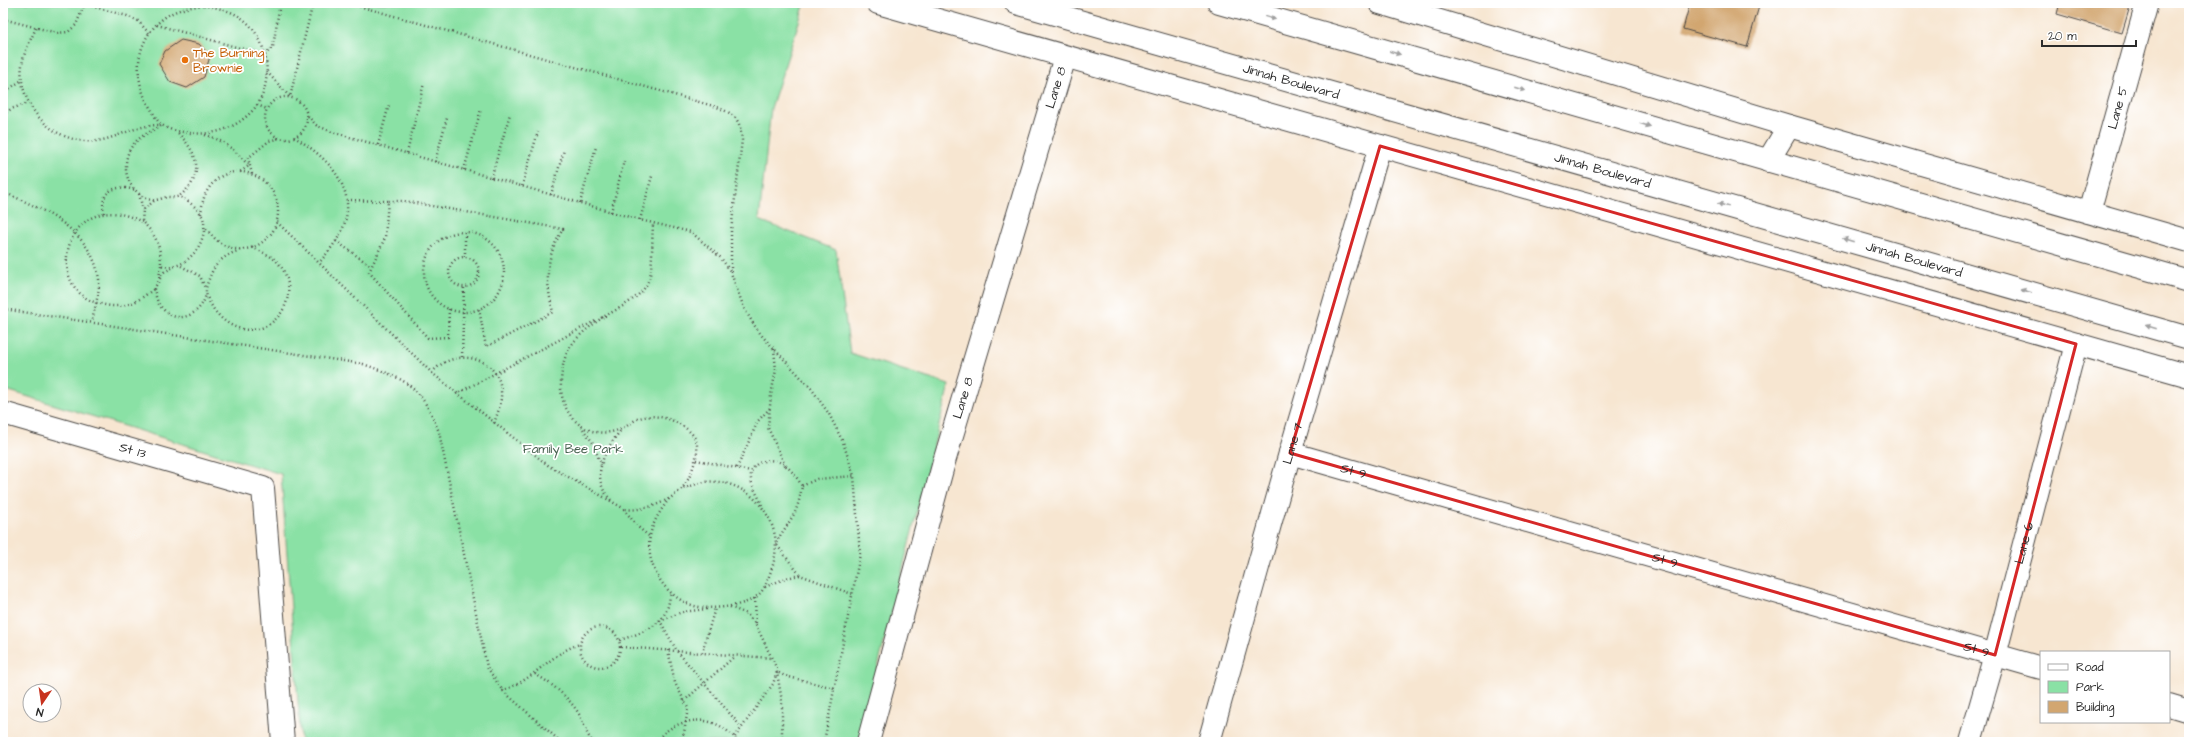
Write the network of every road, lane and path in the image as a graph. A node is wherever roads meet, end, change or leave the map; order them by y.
1 (85, 3) edge
2 (280, 3) edge
3 (312, 3) edge
4 (348, 3) edge
5 (878, 3) edge
6 (1016, 3) edge
7 (1219, 3) edge
8 (1380, 3) edge
9 (2147, 3) edge
10 (3, 19) edge
11 (156, 25) junction
12 (36, 28) junction
13 (149, 33) junction
14 (265, 55) junction
15 (1066, 56) junction
16 (267, 72) junction
17 (22, 80) junction
18 (424, 83) dead end
19 (3, 93) edge
20 (290, 97) junction
21 (28, 103) junction
22 (256, 105) junction
23 (389, 105) dead end
24 (267, 109) junction
25 (481, 109) dead end
26 (510, 114) dead end
27 (3, 115) edge
28 (308, 116) junction
29 (447, 118) dead end
30 (162, 125) junction
31 (1789, 126) junction
32 (177, 131) junction
33 (538, 132) dead end
34 (203, 134) junction
35 (294, 137) junction
36 (280, 138) junction
37 (378, 145) junction
38 (1380, 146) junction
39 (596, 147) dead end
40 (564, 150) dead end
41 (407, 153) junction
42 (624, 161) dead end
43 (1768, 161) junction
44 (435, 162) junction
45 (249, 166) junction
46 (464, 170) junction
47 (240, 172) junction
48 (252, 174) junction
49 (652, 176) dead end
50 (491, 178) junction
51 (522, 186) junction
52 (135, 190) junction
53 (3, 192) edge
54 (139, 194) junction
55 (551, 195) junction
56 (179, 196) junction
57 (154, 200) junction
58 (347, 200) junction
59 (388, 201) junction
60 (580, 203) junction
61 (144, 210) junction
62 (611, 212) junction
63 (2089, 212) junction
64 (104, 213) junction
65 (201, 214) junction
66 (640, 220) junction
67 (142, 222) junction
68 (277, 222) junction
69 (653, 224) junction
70 (205, 227) junction
71 (75, 232) junction
72 (465, 232) junction
73 (336, 241) junction
74 (2189, 241) edge
75 (252, 247) junction
76 (244, 249) junction
77 (465, 257) junction
78 (319, 263) junction
79 (161, 265) junction
80 (180, 266) junction
81 (372, 266) junction
82 (172, 268) junction
83 (731, 273) junction
84 (159, 279) junction
85 (2189, 281) edge
86 (464, 287) junction
87 (154, 289) junction
88 (206, 289) junction
89 (206, 294) junction
90 (96, 303) junction
91 (3, 308) edge
92 (449, 309) junction
93 (479, 310) junction
94 (464, 311) junction
95 (603, 317) junction
96 (92, 322) junction
97 (2189, 338) edge
98 (2076, 344) junction
99 (774, 349) junction
100 (462, 357) junction
101 (432, 373) junction
102 (494, 374) junction
103 (2189, 376) edge
104 (456, 394) junction
105 (770, 408) junction
106 (3, 413) edge
107 (494, 423) junction
108 (623, 428) junction
109 (583, 429) junction
110 (1290, 452) junction
111 (696, 460) junction
112 (601, 466) junction
113 (786, 467) junction
114 (737, 468) junction
115 (751, 471) junction
116 (854, 476) junction
117 (802, 486) junction
118 (682, 489) junction
119 (669, 499) junction
120 (614, 504) junction
121 (762, 505) junction
122 (623, 508) junction
123 (650, 537) junction
124 (776, 544) junction
125 (800, 575) junction
126 (765, 587) junction
127 (671, 593) junction
128 (852, 594) junction
129 (755, 598) junction
130 (730, 607) junction
131 (715, 608) junction
132 (709, 609) junction
133 (660, 621) junction
134 (756, 625) junction
135 (620, 640) junction
136 (580, 644) junction
137 (621, 647) junction
138 (668, 650) junction
139 (677, 651) junction
140 (702, 653) junction
141 (735, 655) junction
142 (1995, 655) junction
143 (771, 658) junction
144 (2040, 668) edge
145 (777, 672) junction
146 (535, 674) junction
147 (705, 682) junction
148 (834, 688) junction
149 (502, 690) junction
150 (684, 700) junction
151 (2170, 705) edge
152 (2189, 711) edge
153 (685, 722) junction
154 (742, 728) junction
155 (735, 738) junction
156 (283, 742) edge
157 (561, 742) edge
158 (593, 742) edge
159 (656, 742) edge
160 (679, 742) edge
161 (736, 742) edge
162 (782, 742) edge
163 (824, 742) edge
164 (868, 742) edge
165 (1209, 742) edge
166 (1970, 742) edge

1 - 12 path
1 - 13 path
2 - 14 path
3 - 20 path
4 - 83 path
5 - 15 street
97 -> 6 street, Jinnah Boulevard
7 -> 43 street
8 - 31 street
9 - 63 street, Lane 5
10 - 12 path
11 - 13 path
11 - 14 path
11 - 14 path
12 - 17 path
13 - 30 path
14 - 16 path
15 - 38 street
15 - 164 street, Lane 8
16 - 20 path
16 - 22 path
17 - 19 path
17 - 21 path
18 - 41 path
20 - 24 path
20 - 28 path
21 - 27 path
21 - 30 path
22 - 24 path
22 - 34 path
23 - 37 path
24 - 36 path
25 - 46 path
26 - 50 path
28 - 35 path
28 - 37 path
29 - 44 path
30 - 32 path
30 - 52 path
31 - 43 street
31 - 63 street
32 - 34 path
32 - 56 path
33 - 51 path
34 - 45 path
35 - 36 path
35 - 58 path
36 - 45 path
37 - 41 path
38 - 98 street
38 - 110 street, Lane 7
39 - 60 path
40 - 55 path
41 - 44 path
42 - 62 path
43 - 85 street
44 - 46 path
45 - 47 path
45 - 48 path
46 - 50 path
47 - 48 path
47 - 65 path
48 - 68 path
49 - 66 path
50 - 51 path
51 - 55 path
52 - 54 path
52 - 64 path
53 - 71 path
54 - 57 path
54 - 61 path
55 - 60 path
56 - 57 path
56 - 65 path
57 - 61 path
58 - 59 path
58 - 73 path
59 - 81 path
59 - 93 path
60 - 62 path
61 - 67 path
62 - 66 path
63 - 74 street
64 - 67 path
64 - 71 path
65 - 70 path
66 - 69 path
67 - 79 path
68 - 75 path
68 - 78 path
69 - 83 path
69 - 95 path
70 - 76 path
70 - 80 path
71 - 90 path
71 - 90 path
72 - 77 path
72 - 92 path
72 - 93 path
73 - 78 path
73 - 81 path
75 - 76 path
75 - 89 path
76 - 88 path
77 - 86 path
77 - 86 path
78 - 101 path
79 - 82 path
79 - 84 path
80 - 82 path
80 - 88 path
81 - 92 path
82 - 84 path
83 - 99 path
84 - 87 path
86 - 94 path
87 - 89 path
87 - 90 path
88 - 89 path
90 - 96 path
91 - 96 path
92 - 94 path
93 - 94 path
94 - 100 path
95 - 102 path
95 - 109 path
96 - 149 path
98 - 103 street
98 - 142 street, Lane 6
99 - 105 path
99 - 116 path
100 - 101 path
100 - 102 path
101 - 104 path
102 - 104 path
102 - 107 path
104 - 107 path
105 - 113 path
105 - 114 path
106 - 156 street, St 13
107 - 120 path
108 - 109 path
108 - 111 path
108 - 112 path
109 - 112 path
110 - 142 street, St 9
110 - 165 street, Lane 7
111 - 114 path
111 - 118 path
112 - 120 path
113 - 115 path
113 - 117 path
114 - 115 path
115 - 121 path
116 - 117 path
116 - 128 path
117 - 124 path
118 - 119 path
118 - 121 path
119 - 122 path
119 - 123 path
120 - 122 path
121 - 124 path
122 - 123 path
123 - 127 path
124 - 125 path
124 - 126 path
125 - 126 path
125 - 128 path
126 - 129 path
127 - 132 path
127 - 133 path
128 - 148 path
129 - 130 path
129 - 134 path
130 - 131 path
130 - 134 path
131 - 132 path
131 - 140 path
132 - 133 path
133 - 135 path
133 - 139 path
134 - 143 path
135 - 136 path
135 - 137 path
136 - 137 path
136 - 146 path
137 - 138 path
138 - 139 path
138 - 150 path
139 - 140 path
139 - 147 path
140 - 141 path
141 - 143 path
141 - 147 path
142 - 144 street, St 9
142 - 166 street, Lane 6
143 - 145 path
145 - 148 path
145 - 154 path
145 - 162 path
146 - 149 path
146 - 158 path
147 - 150 path
147 - 154 path
148 - 163 path
149 - 157 path
150 - 153 path
151 - 152 street
153 - 155 path
153 - 159 path
153 - 160 path
154 - 155 path
155 - 161 path

